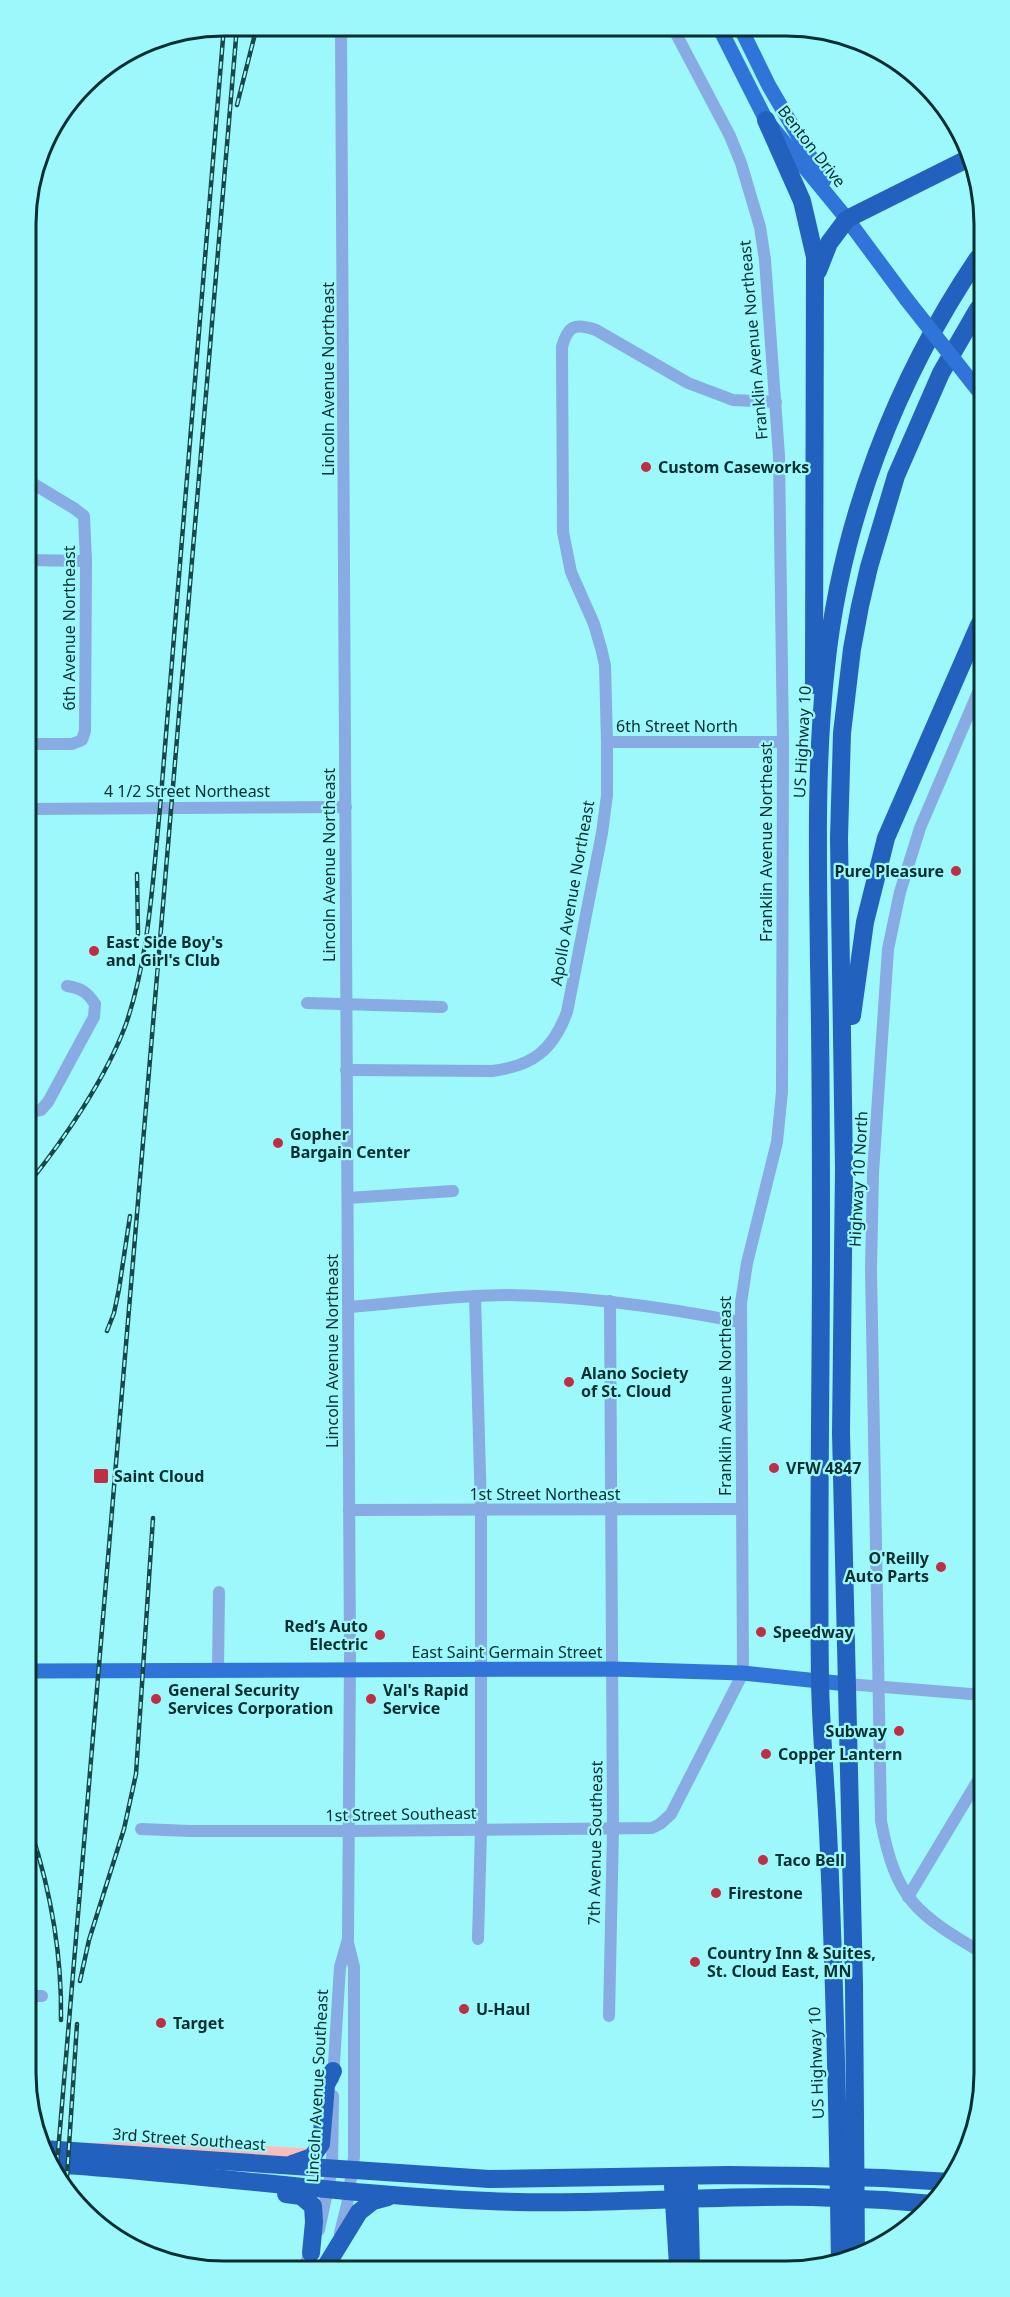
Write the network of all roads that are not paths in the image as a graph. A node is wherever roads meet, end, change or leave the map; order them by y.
1 (341, 36) edge
2 (677, 36) edge
3 (724, 36) edge
4 (744, 36) edge
5 (766, 120) junction
6 (963, 161) edge
7 (847, 219) junction
8 (974, 264) edge
9 (814, 290) junction
10 (974, 316) edge
11 (974, 385) edge
12 (776, 402) junction
13 (36, 485) edge
14 (36, 560) edge
15 (86, 561) junction
16 (974, 636) edge
17 (974, 702) edge
18 (607, 742) junction
19 (783, 742) junction
20 (36, 744) edge
21 (346, 807) junction
22 (36, 809) edge
23 (819, 811) junction
24 (67, 986) dead end
25 (307, 1003) dead end
26 (346, 1004) junction
27 (442, 1007) dead end
28 (346, 1070) junction
29 (36, 1111) edge
30 (844, 1168) junction
31 (453, 1191) dead end
32 (348, 1198) junction
33 (475, 1296) junction
34 (610, 1301) junction
35 (348, 1307) junction
36 (740, 1322) junction
37 (741, 1509) junction
38 (349, 1510) junction
39 (481, 1510) junction
40 (611, 1511) junction
41 (219, 1592) dead end
42 (612, 1669) junction
43 (218, 1670) junction
44 (479, 1670) junction
45 (36, 1671) edge
46 (350, 1671) junction
47 (743, 1673) junction
48 (820, 1681) junction
49 (847, 1684) junction
50 (879, 1687) junction
51 (974, 1694) edge
52 (974, 1787) edge
53 (141, 1828) dead end
54 (481, 1829) junction
55 (613, 1829) junction
56 (349, 1831) junction
57 (908, 1897) junction
58 (478, 1939) dead end
59 (348, 1940) junction
60 (974, 1948) edge
61 (609, 2016) dead end
62 (333, 2071) junction
63 (52, 2150) edge
64 (60, 2165) edge
65 (286, 2165) junction
66 (332, 2169) junction
67 (352, 2171) junction
68 (681, 2175) junction
69 (214, 2178) junction
70 (940, 2181) edge
71 (328, 2191) junction
72 (350, 2192) junction
73 (856, 2192) junction
74 (402, 2195) junction
75 (682, 2198) junction
76 (922, 2203) edge
77 (839, 2212) junction
78 (861, 2246) edge
79 (856, 2248) edge
80 (840, 2253) edge
81 (836, 2255) edge
82 (307, 2260) edge
83 (328, 2261) edge
84 (330, 2261) edge
85 (678, 2261) edge
86 (690, 2261) edge

1 - 21 street, Lincoln Avenue Northeast
2 - 12 street, Franklin Avenue Northeast
3 - 5 main road, Benton Drive
4 - 7 main road, Benton Drive
5 - 7 main road, Benton Drive
5 - 9 highway
6 - 7 highway
7 - 9 highway
7 - 11 main road, Benton Drive, bridge
8 - 23 highway, US Highway 10
9 - 23 highway
10 - 30 highway
12 - 18 street, Apollo Avenue Northeast
12 - 19 street, Franklin Avenue Northeast
13 - 15 street, 6th Avenue Northeast
14 - 15 street
15 - 20 street, 6th Avenue Northeast
16 - 30 highway
17 - 50 street, Highway 10 North
18 - 19 street, 6th Street North
18 - 28 street, Apollo Avenue Northeast
19 - 36 street, Franklin Avenue Northeast
21 - 22 street, 4 1/2 Street Northeast
21 - 26 street, Lincoln Avenue Northeast
23 - 48 highway, US Highway 10
24 - 29 street
25 - 26 street
26 - 27 street
26 - 28 street, Lincoln Avenue Northeast
28 - 32 street, Lincoln Avenue Northeast
30 - 49 highway
31 - 32 street
32 - 35 street, Lincoln Avenue Northeast
33 - 34 street
33 - 35 street
33 - 39 street
34 - 36 street
34 - 40 street, 7th Avenue Southeast
35 - 38 street, Lincoln Avenue Northeast
36 - 37 street, Franklin Avenue Northeast
37 - 40 street, 1st Street Northeast
37 - 47 street, Franklin Avenue Northeast
38 - 39 street, 1st Street Northeast
38 - 46 street, Lincoln Avenue Northeast
39 - 40 street, 1st Street Northeast
39 - 44 street
40 - 42 street, 7th Avenue Southeast
41 - 43 street
42 - 44 main road, East Saint Germain Street
42 - 47 main road, East Saint Germain Street
42 - 55 street, 7th Avenue Southeast
43 - 45 main road, East Saint Germain Street
43 - 46 main road, East Saint Germain Street
44 - 46 main road, East Saint Germain Street
44 - 54 street
46 - 56 street, Lincoln Avenue Southeast
47 - 48 main road, East Saint Germain Street
47 - 55 street, 1st Street Southeast
48 - 49 main road, East Saint Germain Street
48 - 77 highway, US Highway 10
49 - 50 street, East Saint Germain Street
49 - 73 highway
50 - 51 street, East Saint Germain Street
50 - 57 street, Highway 10 North
52 - 57 street
53 - 56 street, 1st Street Southeast
54 - 55 street, 1st Street Southeast
54 - 56 street, 1st Street Southeast
54 - 58 street
55 - 61 street, 7th Avenue Southeast
56 - 59 street, Lincoln Avenue Southeast
57 - 60 street, Highway 10 North
59 - 62 street, Lincoln Avenue Southeast
59 - 67 street, Lincoln Avenue Southeast
62 - 65 highway
62 - 66 street, Lincoln Avenue Southeast
63 - 65 highway, 3rd Street Southeast
64 - 69 highway
65 - 66 highway, 3rd Street Southeast
66 - 67 highway, 3rd Street Southeast
66 - 71 street, Lincoln Avenue Southeast
67 - 68 highway, 3rd Street Southeast
67 - 72 street, Lincoln Avenue Southeast
68 - 70 highway, 3rd Street Southeast, bridge
68 - 75 highway
69 - 71 highway
69 - 82 highway
71 - 72 highway
71 - 82 street, Lincoln Avenue Southeast
72 - 74 highway
72 - 83 street, Lincoln Avenue Southeast
73 - 78 highway
73 - 79 highway
74 - 75 highway
74 - 84 highway
75 - 76 highway, bridge
75 - 85 highway
75 - 86 highway
77 - 80 highway, US Highway 10
77 - 81 highway

